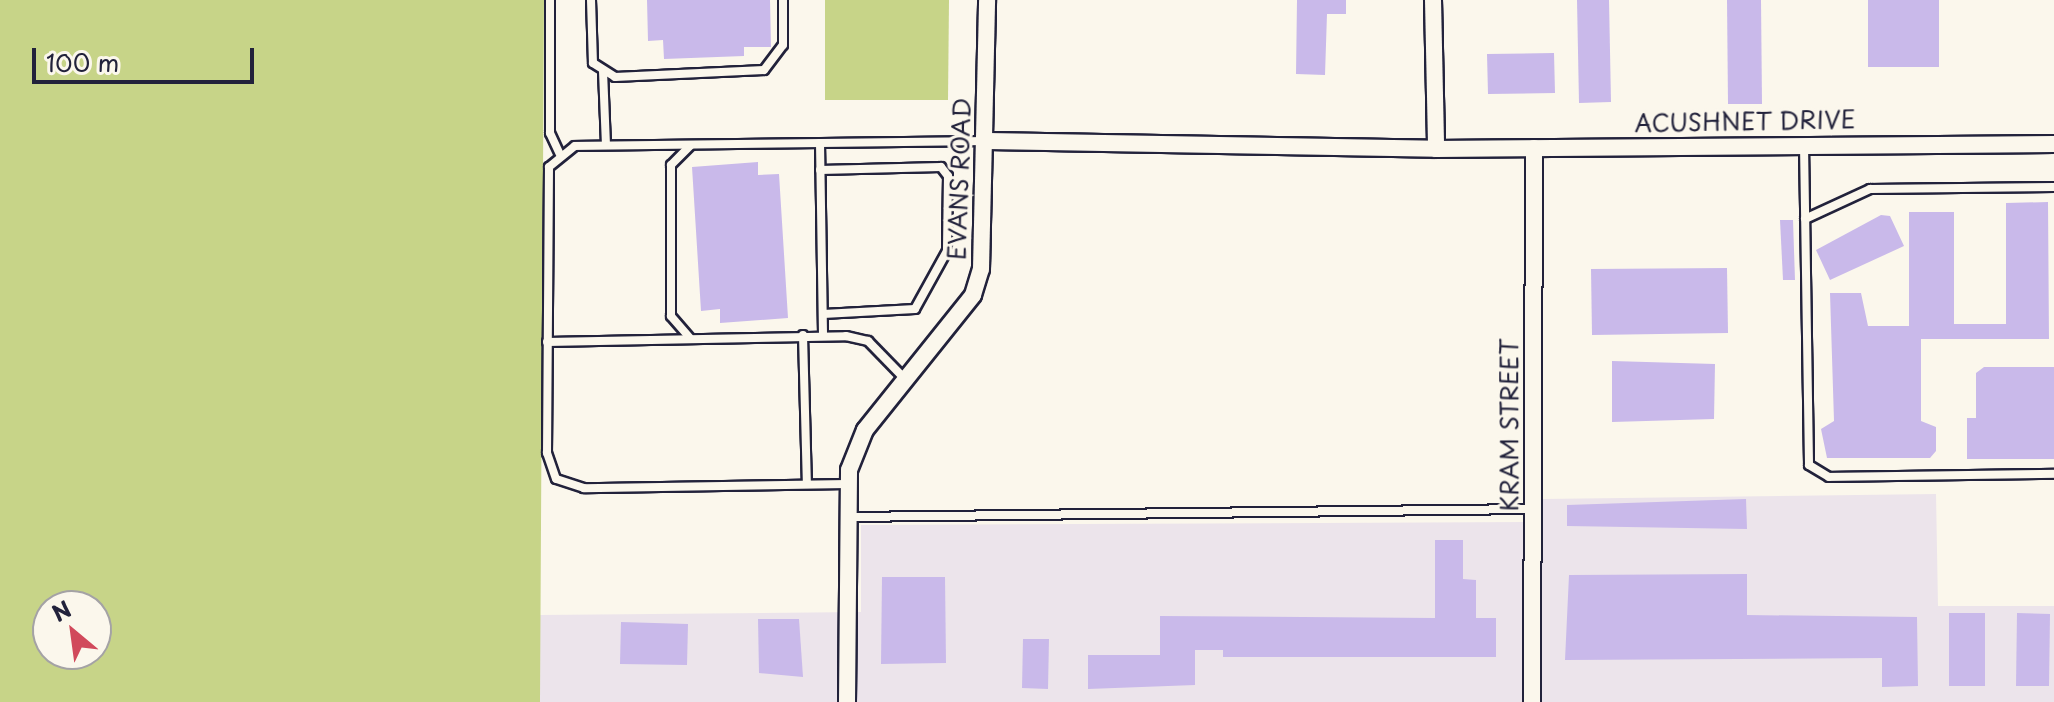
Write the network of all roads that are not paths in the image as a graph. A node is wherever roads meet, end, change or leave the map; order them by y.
1 (550, 0) edge
2 (591, 0) edge
3 (783, 0) edge
4 (987, 0) edge
5 (1433, 0) edge
6 (603, 71) junction
7 (988, 141) junction
8 (820, 143) junction
9 (692, 144) junction
10 (1804, 144) junction
11 (2054, 144) edge
12 (606, 145) junction
13 (1534, 148) junction
14 (1436, 149) junction
15 (560, 154) junction
16 (820, 170) junction
17 (2054, 187) edge
18 (1805, 219) junction
19 (823, 314) junction
20 (803, 335) junction
21 (823, 336) junction
22 (691, 339) junction
23 (547, 342) junction
24 (904, 378) junction
25 (2054, 474) edge
26 (807, 484) junction
27 (847, 484) junction
28 (1533, 509) junction
29 (847, 517) junction
30 (847, 702) edge
31 (1532, 702) edge

1 - 15 lane
2 - 6 lane
3 - 6 lane
4 - 7 street, EVANS ROAD
5 - 14 street
6 - 12 lane
7 - 8 lane
7 - 14 street, ACUSHNET DRIVE
7 - 24 street, EVANS ROAD
8 - 9 lane
8 - 16 lane
9 - 12 lane
9 - 22 lane
10 - 11 street, ACUSHNET DRIVE
10 - 13 street, ACUSHNET DRIVE
10 - 18 lane
12 - 15 lane
13 - 14 street, ACUSHNET DRIVE
13 - 28 street, KRAM STREET
15 - 23 lane
16 - 19 lane
16 - 19 lane
17 - 18 lane
18 - 25 lane
19 - 21 lane
20 - 21 lane
20 - 22 lane
20 - 26 lane
21 - 24 lane
22 - 23 lane
23 - 26 lane
24 - 27 street, EVANS ROAD
26 - 27 lane
27 - 29 street, EVANS ROAD
28 - 29 lane
28 - 31 street, KRAM STREET
29 - 30 street, EVANS ROAD

